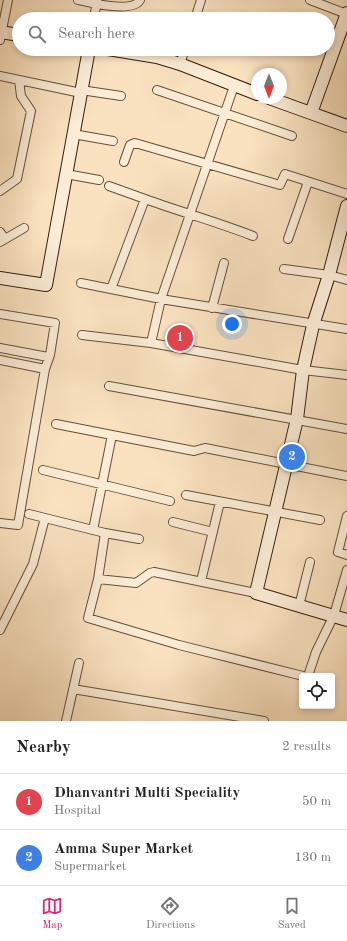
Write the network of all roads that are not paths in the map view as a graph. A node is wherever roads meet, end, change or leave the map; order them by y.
1 (8, 0) edge
2 (78, 0) edge
3 (140, 0) edge
4 (201, 0) edge
5 (310, 0) edge
6 (96, 2) edge
7 (95, 12) edge
8 (198, 12) edge
9 (347, 13) edge
10 (0, 35) edge
11 (12, 35) edge
12 (335, 46) edge
13 (89, 56) edge
14 (151, 56) edge
15 (183, 56) edge
16 (332, 56) edge
17 (180, 64) junction
18 (0, 76) edge
19 (19, 80) junction
20 (234, 86) junction
21 (157, 90) dead end
22 (81, 92) junction
23 (251, 92) edge
24 (121, 96) dead end
25 (286, 104) edge
26 (311, 113) junction
27 (225, 114) junction
28 (347, 126) edge
29 (73, 134) junction
30 (292, 136) dead end
31 (113, 140) dead end
32 (124, 162) dead end
33 (209, 163) junction
34 (66, 174) junction
35 (99, 180) dead end
36 (308, 182) junction
37 (109, 186) dead end
38 (0, 191) edge
39 (347, 194) edge
40 (145, 199) junction
41 (347, 207) edge
42 (188, 215) junction
43 (24, 228) dead end
44 (253, 236) dead end
45 (2, 238) edge
46 (288, 238) dead end
47 (224, 262) dead end
48 (284, 269) dead end
49 (329, 275) junction
50 (0, 278) edge
51 (347, 280) edge
52 (81, 283) dead end
53 (111, 289) junction
54 (161, 299) junction
55 (212, 308) junction
56 (0, 314) edge
57 (313, 325) junction
58 (347, 329) edge
59 (82, 335) dead end
60 (150, 343) junction
61 (0, 348) edge
62 (48, 357) junction
63 (0, 360) edge
64 (45, 369) junction
65 (304, 370) junction
66 (347, 375) edge
67 (109, 386) dead end
68 (297, 419) junction
69 (56, 424) dead end
70 (347, 429) edge
71 (112, 435) junction
72 (286, 465) junction
73 (44, 470) dead end
74 (347, 476) edge
75 (102, 484) junction
76 (186, 495) dead end
77 (170, 501) dead end
78 (220, 502) junction
79 (274, 511) junction
80 (29, 514) dead end
81 (347, 516) edge
82 (45, 518) junction
83 (320, 520) dead end
84 (173, 522) dead end
85 (0, 523) edge
86 (93, 530) junction
87 (213, 532) junction
88 (105, 533) junction
89 (139, 539) dead end
90 (347, 555) edge
91 (310, 562) dead end
92 (347, 570) edge
93 (98, 579) junction
94 (201, 581) junction
95 (256, 593) junction
96 (299, 606) junction
97 (334, 615) junction
98 (347, 620) edge
99 (0, 630) edge
100 (79, 663) dead end
101 (309, 673) edge
102 (299, 675) edge
103 (73, 689) junction
104 (66, 721) edge
105 (264, 721) edge

1 - 10 street
2 - 6 street
3 - 6 street
4 - 8 street
5 - 9 street
6 - 7 street
9 - 12 street
10 - 11 street
13 - 22 street
14 - 17 street
15 - 17 street
16 - 26 street
17 - 20 street
18 - 19 street
19 - 22 street
19 - 38 street
20 - 23 street
20 - 27 street
21 - 27 street
22 - 24 street
22 - 29 street
25 - 26 street
26 - 28 street
27 - 30 street
27 - 33 street
29 - 31 street
29 - 34 street
32 - 33 street
33 - 36 street
33 - 42 street
34 - 35 street
34 - 50 street
36 - 39 street
36 - 46 street
37 - 40 street
40 - 42 street
40 - 53 street
41 - 49 street
42 - 44 street
42 - 54 street
43 - 45 street
47 - 55 street
48 - 49 street
49 - 51 street
49 - 57 street
52 - 53 street
53 - 54 street
54 - 55 street
54 - 60 street
55 - 57 street
56 - 62 street
57 - 58 street
57 - 65 street
59 - 60 street
60 - 65 street
61 - 62 street
62 - 64 street
63 - 64 street
64 - 85 street
65 - 66 street
65 - 68 street
67 - 68 street
68 - 70 street
68 - 72 street
69 - 71 street
71 - 72 street
71 - 75 street
72 - 74 street
72 - 79 street
73 - 75 street
75 - 77 street
75 - 86 street
76 - 78 street
78 - 79 street
78 - 87 street
79 - 83 street
79 - 95 street
80 - 82 street
81 - 90 street
82 - 86 street
82 - 99 street
84 - 87 street
86 - 88 street
87 - 94 street
88 - 89 street
88 - 93 street
91 - 96 street
92 - 97 street
93 - 94 street
93 - 102 street
94 - 95 street
95 - 96 street
96 - 97 street
97 - 98 street
97 - 101 street
100 - 103 street
103 - 104 street
103 - 105 street

